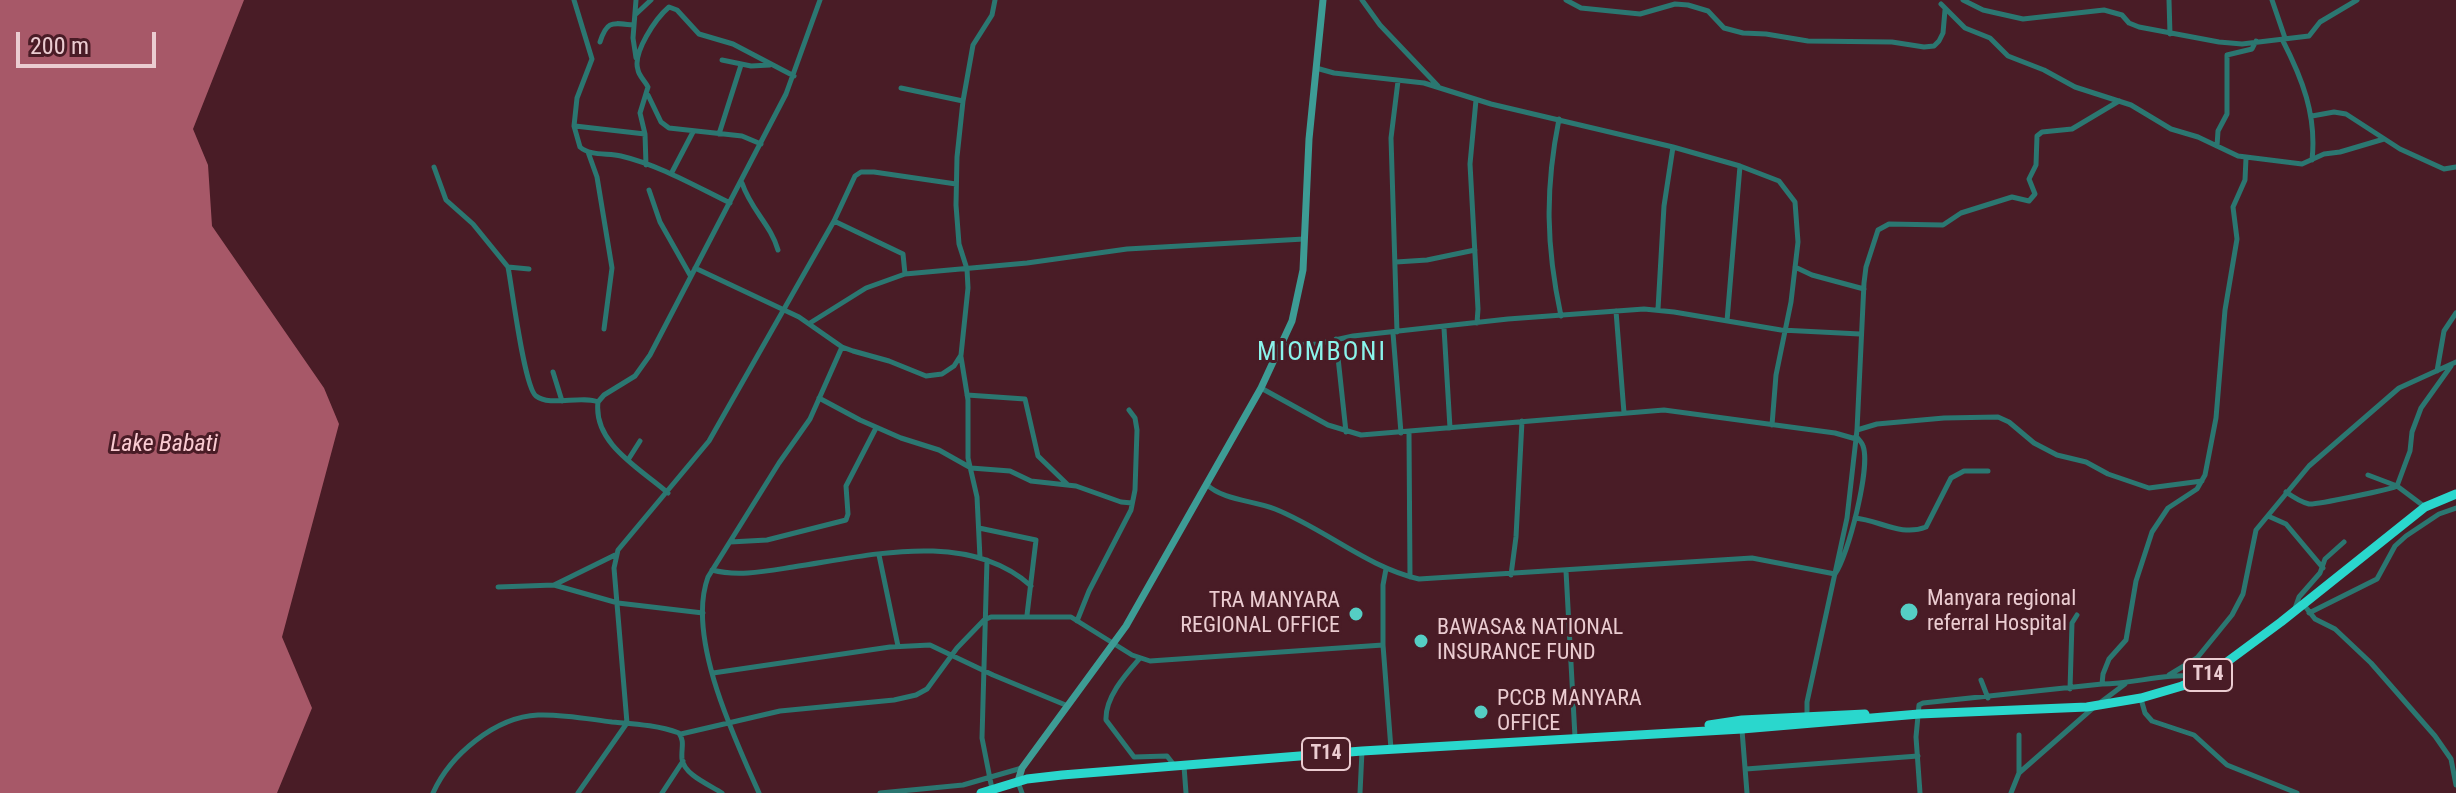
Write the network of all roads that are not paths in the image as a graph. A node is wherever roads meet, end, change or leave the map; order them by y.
1 (574, 0) edge
2 (636, 0) edge
3 (651, 0) edge
4 (820, 0) edge
5 (995, 0) edge
6 (1323, 0) edge
7 (1362, 0) edge
8 (1566, 0) edge
9 (1963, 0) edge
10 (2169, 0) edge
11 (2272, 0) edge
12 (2357, 0) edge
13 (670, 3) edge
14 (635, 15) junction
15 (633, 25) junction
16 (2170, 34) junction
17 (2284, 38) junction
18 (2256, 41) junction
19 (600, 42) dead end
20 (636, 58) junction
21 (722, 60) dead end
22 (771, 64) junction
23 (741, 65) junction
24 (1316, 68) junction
25 (794, 76) junction
26 (1398, 81) junction
27 (901, 88) dead end
28 (1440, 89) junction
29 (647, 95) junction
30 (1476, 100) junction
31 (963, 101) junction
32 (2119, 101) junction
33 (2312, 116) junction
34 (1559, 119) junction
35 (574, 126) junction
36 (693, 132) junction
37 (645, 134) junction
38 (719, 134) junction
39 (2384, 139) junction
40 (761, 144) junction
41 (2217, 146) junction
42 (1673, 147) junction
43 (588, 152) junction
44 (2246, 158) junction
45 (2312, 161) junction
46 (646, 165) junction
47 (1740, 166) junction
48 (434, 167) dead end
49 (2456, 167) edge
50 (671, 174) junction
51 (741, 182) junction
52 (956, 184) junction
53 (649, 190) dead end
54 (730, 203) junction
55 (834, 221) junction
56 (1305, 239) junction
57 (778, 250) dead end
58 (1475, 250) junction
59 (1396, 262) junction
60 (508, 267) junction
61 (1795, 267) junction
62 (695, 268) junction
63 (529, 269) dead end
64 (967, 269) junction
65 (905, 274) junction
66 (690, 276) junction
67 (1864, 289) junction
68 (1658, 309) junction
69 (783, 310) junction
70 (1616, 311) junction
71 (2456, 313) edge
72 (1561, 316) junction
73 (1727, 321) junction
74 (810, 323) junction
75 (1477, 323) junction
76 (1444, 328) junction
77 (604, 329) dead end
78 (1786, 330) junction
79 (1395, 332) junction
80 (1861, 334) junction
81 (1336, 339) junction
82 (1282, 346) junction
83 (842, 347) junction
84 (961, 355) junction
85 (2454, 363) edge
86 (2437, 371) junction
87 (553, 372) dead end
88 (1261, 388) junction
89 (967, 395) junction
90 (819, 398) junction
91 (562, 401) junction
92 (598, 402) junction
93 (1129, 410) dead end
94 (1624, 413) junction
95 (1522, 421) junction
96 (1772, 425) junction
97 (876, 428) junction
98 (1450, 428) junction
99 (1346, 432) junction
100 (1401, 433) junction
101 (1409, 433) junction
102 (1856, 435) junction
103 (640, 441) dead end
104 (628, 460) junction
105 (971, 468) junction
106 (1988, 471) dead end
107 (2368, 475) dead end
108 (2203, 480) junction
109 (1206, 484) junction
110 (1067, 485) junction
111 (2397, 486) junction
112 (2286, 492) junction
113 (668, 493) junction
114 (2456, 494) edge
115 (1132, 503) junction
116 (2425, 507) junction
117 (2456, 508) edge
118 (2268, 516) junction
119 (1855, 518) junction
120 (979, 528) junction
121 (730, 542) junction
122 (2344, 542) dead end
123 (615, 554) junction
124 (879, 555) junction
125 (983, 559) junction
126 (1386, 569) junction
127 (2323, 569) junction
128 (712, 570) junction
129 (1566, 571) junction
130 (1835, 574) junction
131 (1511, 575) junction
132 (1410, 577) junction
133 (554, 585) junction
134 (1031, 586) junction
135 (498, 587) dead end
136 (618, 603) junction
137 (2307, 608) junction
138 (2293, 612) junction
139 (703, 613) junction
140 (1027, 615) junction
141 (2077, 615) dead end
142 (984, 620) junction
143 (1077, 621) junction
144 (1115, 644) junction
145 (1383, 645) junction
146 (898, 646) junction
147 (951, 656) junction
148 (1140, 658) junction
149 (984, 671) junction
150 (713, 673) junction
151 (2169, 675) junction
152 (2203, 678) junction
153 (1981, 680) dead end
154 (2102, 684) junction
155 (2125, 684) junction
156 (2070, 689) junction
157 (1988, 698) junction
158 (2141, 698) junction
159 (1979, 699) junction
160 (1068, 706) junction
161 (2097, 706) junction
162 (1959, 712) junction
163 (1919, 714) junction
164 (1807, 720) junction
165 (730, 722) junction
166 (627, 723) junction
167 (1742, 724) junction
168 (681, 734) junction
169 (2019, 735) dead end
170 (1575, 737) junction
171 (1391, 749) junction
172 (1362, 751) junction
173 (1918, 756) junction
174 (683, 761) junction
175 (1179, 765) junction
176 (1022, 768) junction
177 (1746, 769) junction
178 (2019, 773) junction
179 (988, 777) junction
180 (1018, 781) junction
181 (2456, 785) edge
182 (992, 789) junction
183 (433, 793) edge
184 (578, 793) edge
185 (662, 793) edge
186 (722, 793) edge
187 (759, 793) edge
188 (880, 793) edge
189 (981, 793) edge
190 (1022, 793) edge
191 (1186, 793) edge
192 (1360, 793) edge
193 (1747, 793) edge
194 (1920, 793) edge
195 (2011, 793) edge
196 (2297, 793) edge

1 - 35 street
2 - 14 street
3 - 14 street
4 - 25 street
5 - 31 street
6 - 24 street
7 - 28 street
8 - 32 street
9 - 16 street
10 - 16 street
11 - 17 street
12 - 17 street
13 - 20 street
13 - 22 street
14 - 15 street
15 - 19 street
15 - 20 street
16 - 18 street
17 - 18 street
17 - 33 street
18 - 41 street
20 - 29 street
21 - 23 street
22 - 23 street
22 - 25 street
23 - 38 street
24 - 26 street
24 - 56 street
25 - 40 street
26 - 28 street
26 - 59 street
27 - 31 street
28 - 30 street
29 - 36 street
29 - 37 street
30 - 34 street
30 - 58 street
31 - 52 street
32 - 41 street
32 - 67 street
33 - 39 street
33 - 45 street
34 - 42 street
34 - 72 street
35 - 37 street
35 - 43 street
36 - 38 street
36 - 50 street
37 - 46 street
38 - 40 street
39 - 45 street
39 - 49 street
40 - 51 street
41 - 44 street
42 - 47 street
42 - 68 street
43 - 46 street
43 - 77 street
44 - 45 street
44 - 108 street
46 - 50 street
47 - 61 street
47 - 73 street
48 - 60 street
50 - 54 street
51 - 54 street
51 - 57 street
52 - 55 street
52 - 64 street
53 - 66 street
54 - 62 street
55 - 65 street
55 - 69 street
56 - 64 street
56 - 82 street
58 - 59 street
58 - 75 street
59 - 79 street
60 - 63 street
60 - 91 street
61 - 67 street
61 - 78 street
62 - 66 street
62 - 69 street
64 - 65 street
64 - 84 street
65 - 74 street
66 - 92 street
67 - 80 street
68 - 70 street
68 - 73 street
69 - 74 street
69 - 113 street
70 - 72 street
70 - 94 street
71 - 86 street
72 - 75 street
73 - 78 street
74 - 83 street
75 - 76 street
76 - 79 street
76 - 98 street
78 - 80 street
78 - 96 street
79 - 81 street
79 - 100 street
80 - 102 street
81 - 82 street
81 - 99 street
82 - 88 street
83 - 84 street
83 - 90 street
84 - 89 street
85 - 86 street
85 - 111 street
86 - 112 street
87 - 91 street
88 - 99 street
88 - 109 street
89 - 105 street
89 - 110 street
90 - 97 street
90 - 121 street
91 - 92 street
92 - 104 street
93 - 115 street
94 - 95 street
94 - 96 street
95 - 98 street
95 - 131 street
96 - 102 street
97 - 105 street
97 - 121 street
98 - 101 street
99 - 100 street
100 - 101 street
101 - 132 street
102 - 108 street
102 - 119 street
102 - 130 street
103 - 104 street
104 - 113 street
105 - 110 street
105 - 120 street
106 - 119 street
107 - 111 street
108 - 154 street
109 - 126 street
109 - 144 street
110 - 115 street
111 - 112 street
111 - 116 street
112 - 118 street
113 - 123 street
114 - 116 highway, T14
115 - 143 street
116 - 137 highway, T14
117 - 137 street
118 - 127 street
118 - 151 street
119 - 130 street
120 - 125 street
120 - 134 street
121 - 128 street
122 - 127 street
123 - 133 street
123 - 136 street
124 - 125 street
124 - 128 street
124 - 146 street
125 - 134 street
125 - 142 street
126 - 132 street
126 - 145 street
127 - 138 street
128 - 139 street
129 - 130 street
129 - 131 street
129 - 170 street
130 - 164 street
131 - 132 street
133 - 135 street
133 - 136 street
134 - 140 street
136 - 139 street
136 - 166 street
137 - 138 highway, T14
137 - 181 street
138 - 152 highway, T14
139 - 150 street
140 - 142 street
140 - 143 street
141 - 156 street
142 - 147 street
142 - 149 street
143 - 144 street
144 - 148 street
144 - 160 street
145 - 148 street
145 - 171 street
146 - 147 street
146 - 150 street
147 - 149 street
147 - 165 street
148 - 175 street
149 - 160 street
149 - 179 street
150 - 165 street
151 - 152 street
151 - 155 street
152 - 158 highway, T14
153 - 157 street
154 - 155 street
154 - 156 street
155 - 161 street
156 - 157 street
157 - 159 street
158 - 161 highway, T14
158 - 196 street
159 - 162 street
159 - 163 street
160 - 176 street
161 - 162 highway, T14
161 - 178 street
162 - 163 highway, T14
163 - 164 highway, T14
163 - 173 street
164 - 167 highway, T14
165 - 168 street
165 - 187 street
166 - 168 street
166 - 183 street
166 - 184 street
167 - 170 highway, T14
167 - 177 street
168 - 174 street
169 - 178 street
170 - 171 highway, T14
171 - 172 highway, T14
172 - 175 highway, T14
172 - 192 street
173 - 177 street
173 - 194 street
174 - 185 street
174 - 186 street
175 - 180 highway, T14
175 - 191 street
176 - 179 street
176 - 180 street
177 - 193 street
178 - 195 street
179 - 182 street
179 - 188 street
180 - 182 highway, T14
180 - 190 street
182 - 189 highway, T14

